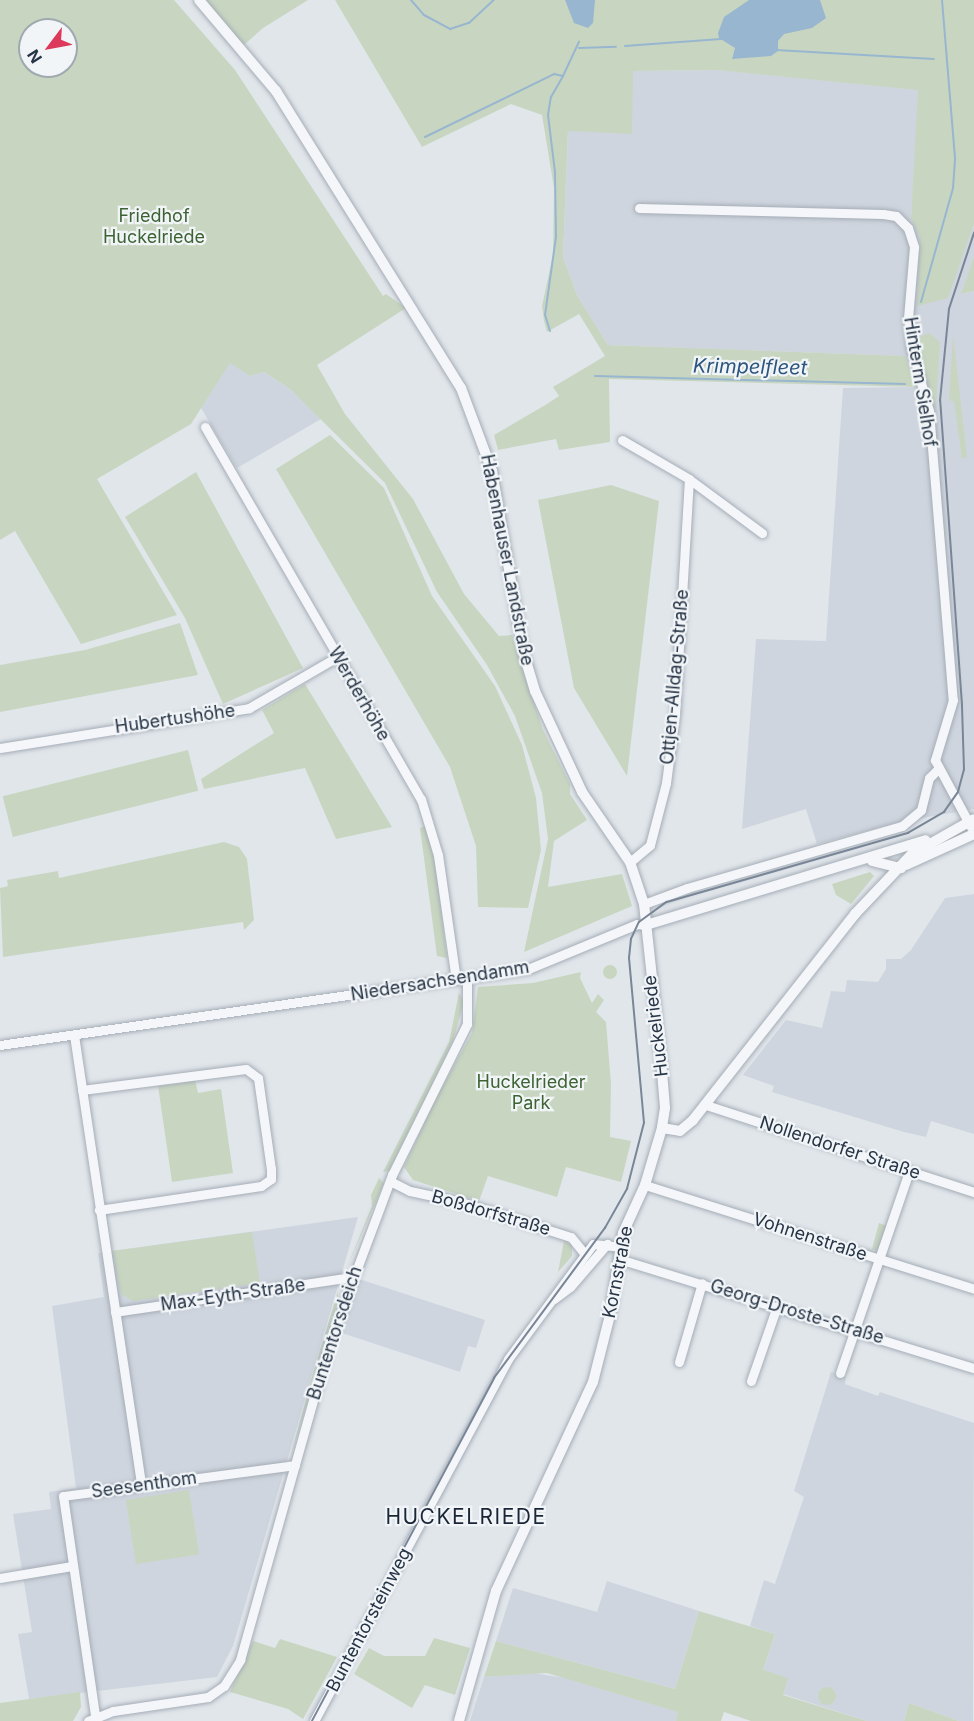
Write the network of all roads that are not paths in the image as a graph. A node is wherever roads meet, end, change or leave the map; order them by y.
1 (199, 0) edge
2 (639, 208) dead end
3 (205, 427) dead end
4 (622, 440) dead end
5 (688, 479) junction
6 (762, 533) dead end
7 (337, 657) junction
8 (0, 748) edge
9 (937, 770) junction
10 (971, 820) edge
11 (943, 834) junction
12 (974, 834) edge
13 (864, 861) junction
14 (630, 862) junction
15 (901, 868) junction
16 (644, 904) junction
17 (646, 925) junction
18 (467, 978) junction
19 (456, 980) junction
20 (74, 1035) junction
21 (0, 1045) edge
22 (82, 1090) junction
23 (706, 1105) junction
24 (662, 1128) junction
25 (909, 1171) junction
26 (390, 1181) junction
27 (645, 1185) junction
28 (974, 1192) edge
29 (99, 1210) junction
30 (607, 1244) junction
31 (620, 1247) junction
32 (585, 1254) junction
33 (619, 1259) junction
34 (880, 1259) junction
35 (352, 1277) junction
36 (702, 1283) junction
37 (974, 1288) edge
38 (550, 1302) junction
39 (777, 1306) junction
40 (115, 1312) junction
41 (854, 1331) junction
42 (679, 1362) dead end
43 (974, 1368) edge
44 (840, 1373) dead end
45 (751, 1381) dead end
46 (295, 1465) junction
47 (141, 1485) junction
48 (72, 1566) junction
49 (0, 1578) edge
50 (92, 1718) edge
51 (314, 1721) edge
52 (459, 1721) edge

1 - 14 street, Habenhauser Landstraße
2 - 9 street, Hinterm Sielhof
3 - 7 street, Werderhöhe
4 - 5 street
5 - 6 street
5 - 14 street, Ottjen-Alldag-Straße
7 - 8 street, Hubertushöhe
7 - 19 street, Werderhöhe
9 - 10 street
9 - 16 street
10 - 11 street
10 - 12 street
11 - 13 street, Niedersachsendamm
11 - 15 street
12 - 15 street
13 - 15 street, Niedersachsendamm
13 - 17 street, Niedersachsendamm
14 - 16 street, Habenhauser Landstraße
15 - 23 street
16 - 17 street, Habenhauser Landstraße
17 - 18 street, Niedersachsendamm
17 - 24 street, Huckelriede
18 - 19 street, Niedersachsendamm
18 - 26 street, Buntentorsdeich
19 - 20 street, Niedersachsendamm
20 - 21 street, Niedersachsendamm
20 - 22 street
22 - 29 street
22 - 29 street
23 - 24 street
23 - 25 street, Nollendorfer Straße
24 - 27 street, Kornstraße
25 - 28 street, Nollendorfer Straße
25 - 34 street
26 - 32 street, Boßdorfstraße
26 - 35 street, Buntentorsdeich
27 - 31 street, Kornstraße
27 - 34 street, Vohnenstraße
29 - 40 street
30 - 31 street
30 - 32 street, Buntentorsteinweg
30 - 38 street, Buntentorsteinweg
31 - 33 street, Kornstraße
32 - 38 street, Buntentorsteinweg
33 - 36 street, Georg-Droste-Straße
33 - 52 street, Kornstraße
34 - 37 street, Vohnenstraße
34 - 41 street
35 - 40 street, Max-Eyth-Straße
35 - 46 street, Buntentorsdeich
36 - 39 street, Georg-Droste-Straße
36 - 42 street
38 - 51 street, Buntentorsteinweg
39 - 41 street, Georg-Droste-Straße
39 - 45 street
40 - 47 street
41 - 43 street, Georg-Droste-Straße
41 - 44 street
46 - 47 street, Seesenthom
46 - 50 street, Buntentorsdeich
47 - 48 street, Seesenthom
48 - 49 street
48 - 50 street

